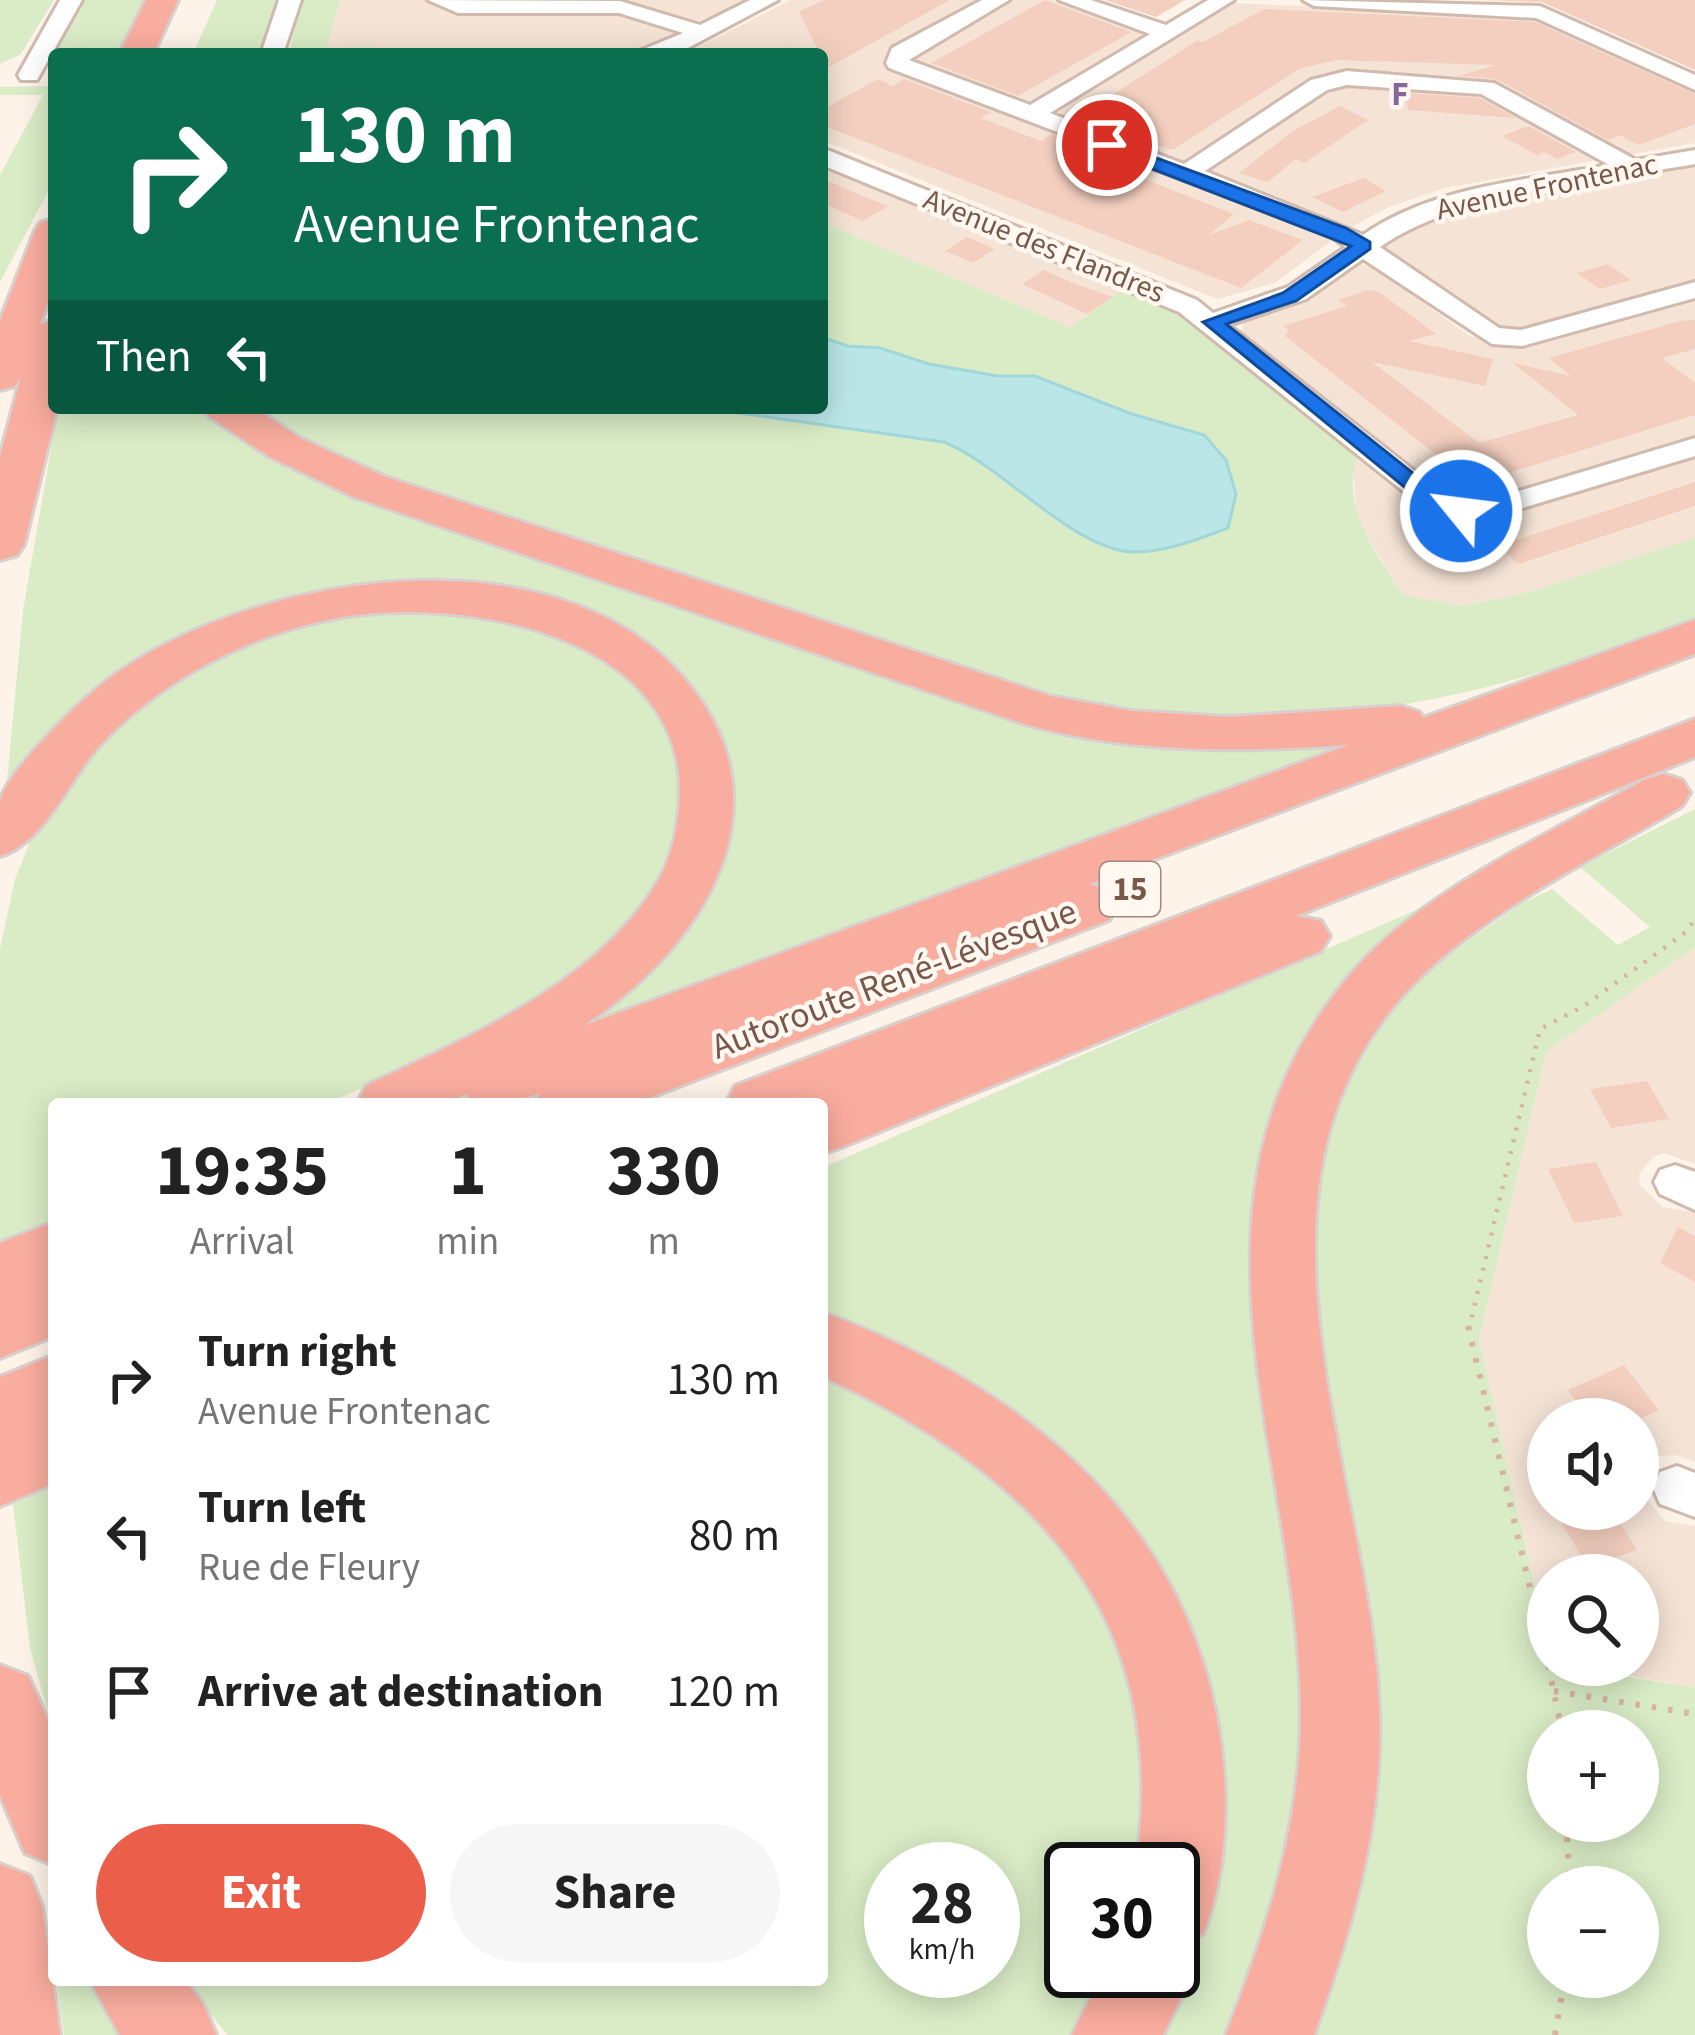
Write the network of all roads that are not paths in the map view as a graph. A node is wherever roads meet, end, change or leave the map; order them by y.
1 (70, 0) edge
2 (162, 0) edge
3 (196, 0) edge
4 (290, 0) edge
5 (440, 0) edge
6 (767, 0) edge
7 (998, 0) edge
8 (1070, 0) edge
9 (1223, 0) edge
10 (1314, 0) edge
11 (702, 32) junction
12 (1168, 33) junction
13 (52, 48) edge
14 (139, 48) edge
15 (175, 48) edge
16 (274, 48) edge
17 (672, 48) edge
18 (42, 75) edge
19 (0, 76) edge
20 (1695, 83) edge
21 (1028, 116) junction
22 (1695, 157) edge
23 (828, 158) edge
24 (1632, 168) junction
25 (1185, 174) junction
26 (1364, 245) junction
27 (48, 250) edge
28 (1695, 290) edge
29 (27, 318) edge
30 (1212, 322) junction
31 (0, 379) edge
32 (235, 414) edge
33 (1695, 447) edge
34 (0, 545) edge
35 (1695, 636) edge
36 (1695, 677) edge
37 (1461, 722) junction
38 (1684, 770) edge
39 (0, 836) edge
40 (400, 1098) edge
41 (450, 1098) edge
42 (581, 1098) edge
43 (774, 1098) edge
44 (828, 1126) edge
45 (48, 1253) edge
46 (0, 1273) edge
47 (48, 1308) edge
48 (0, 1328) edge
49 (828, 1345) edge
50 (48, 1390) edge
51 (0, 1411) edge
52 (48, 1452) edge
53 (0, 1472) edge
54 (0, 1704) edge
55 (48, 1810) edge
56 (1184, 1842) edge
57 (0, 1906) edge
58 (138, 1986) edge
59 (1136, 1998) edge
60 (16, 2035) edge
61 (172, 2035) edge
62 (1116, 2035) edge
63 (1270, 2035) edge

1 - 13 street
2 - 14 highway
3 - 15 highway
4 - 16 street
5 - 11 street
6 - 11 street
7 - 21 street
8 - 12 street
9 - 12 street
10 - 20 street
11 - 17 street
12 - 21 street
18 - 19 street
21 - 25 street
22 - 24 street, Avenue Frontenac
23 - 30 street, Avenue des Flandres
24 - 25 street
24 - 26 street, Avenue Frontenac
25 - 26 street
26 - 28 street
26 - 30 street, Avenue Frontenac
27 - 29 highway
29 - 31 highway
29 - 34 highway
30 - 33 street, Avenue des Flandres
32 - 37 highway
35 - 37 highway
36 - 42 highway, Autoroute René-Lévesque / 15
37 - 41 highway
38 - 43 highway, Autoroute René-Lévesque / 15
38 - 44 highway
38 - 63 highway
39 - 40 highway
45 - 46 highway
47 - 48 highway
49 - 56 highway
50 - 51 highway
52 - 53 highway
54 - 55 highway
57 - 60 highway
58 - 61 highway
59 - 62 highway

